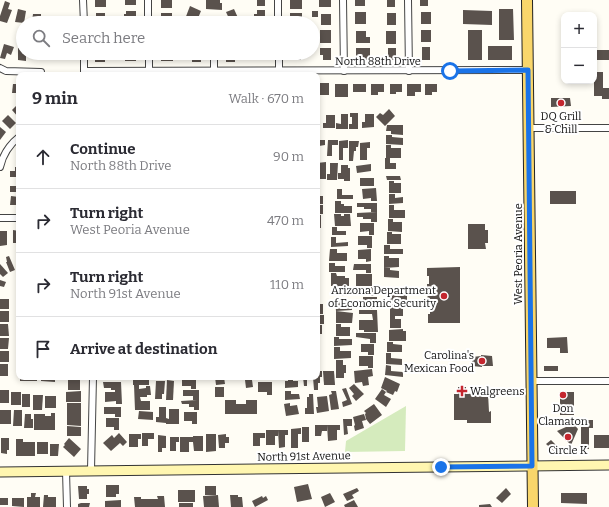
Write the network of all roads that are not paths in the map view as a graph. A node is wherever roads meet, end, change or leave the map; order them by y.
1 (83, 0) edge
2 (148, 0) edge
3 (278, 0) edge
4 (343, 0) edge
5 (408, 0) edge
6 (527, 0) edge
7 (84, 16) edge
8 (148, 16) edge
9 (278, 16) edge
10 (84, 60) edge
11 (149, 60) edge
12 (214, 60) edge
13 (279, 60) edge
14 (0, 68) edge
15 (528, 70) junction
16 (149, 71) junction
17 (279, 71) junction
18 (344, 71) junction
19 (409, 71) junction
20 (24, 72) edge
21 (84, 72) edge
22 (116, 72) edge
23 (214, 72) junction
24 (529, 128) junction
25 (609, 128) edge
26 (16, 140) edge
27 (0, 167) edge
28 (0, 218) edge
29 (16, 218) edge
30 (93, 380) edge
31 (531, 381) junction
32 (609, 381) edge
33 (609, 465) edge
34 (532, 466) junction
35 (91, 470) junction
36 (66, 471) junction
37 (0, 472) edge
38 (67, 507) edge
39 (533, 507) edge

1 - 7 street
2 - 8 street
3 - 9 street
4 - 18 street
5 - 19 street
6 - 15 main road, West Peoria Avenue
10 - 21 street
11 - 16 street
12 - 23 street
13 - 17 street
14 - 20 street
15 - 19 street, North 88th Drive
15 - 24 main road, West Peoria Avenue
16 - 22 street, North 88th Drive
16 - 23 street, North 88th Drive
17 - 18 street, North 88th Drive
17 - 23 street, North 88th Drive
18 - 19 street, North 88th Drive
24 - 25 street
24 - 31 main road, West Peoria Avenue
26 - 27 street
28 - 29 street
30 - 35 street
31 - 32 street
31 - 34 main road, West Peoria Avenue
33 - 34 main road, North 91st Avenue
34 - 35 main road, North 91st Avenue
34 - 39 main road, West Peoria Avenue
35 - 36 main road, North 91st Avenue
36 - 37 main road, North 91st Avenue
36 - 38 street

